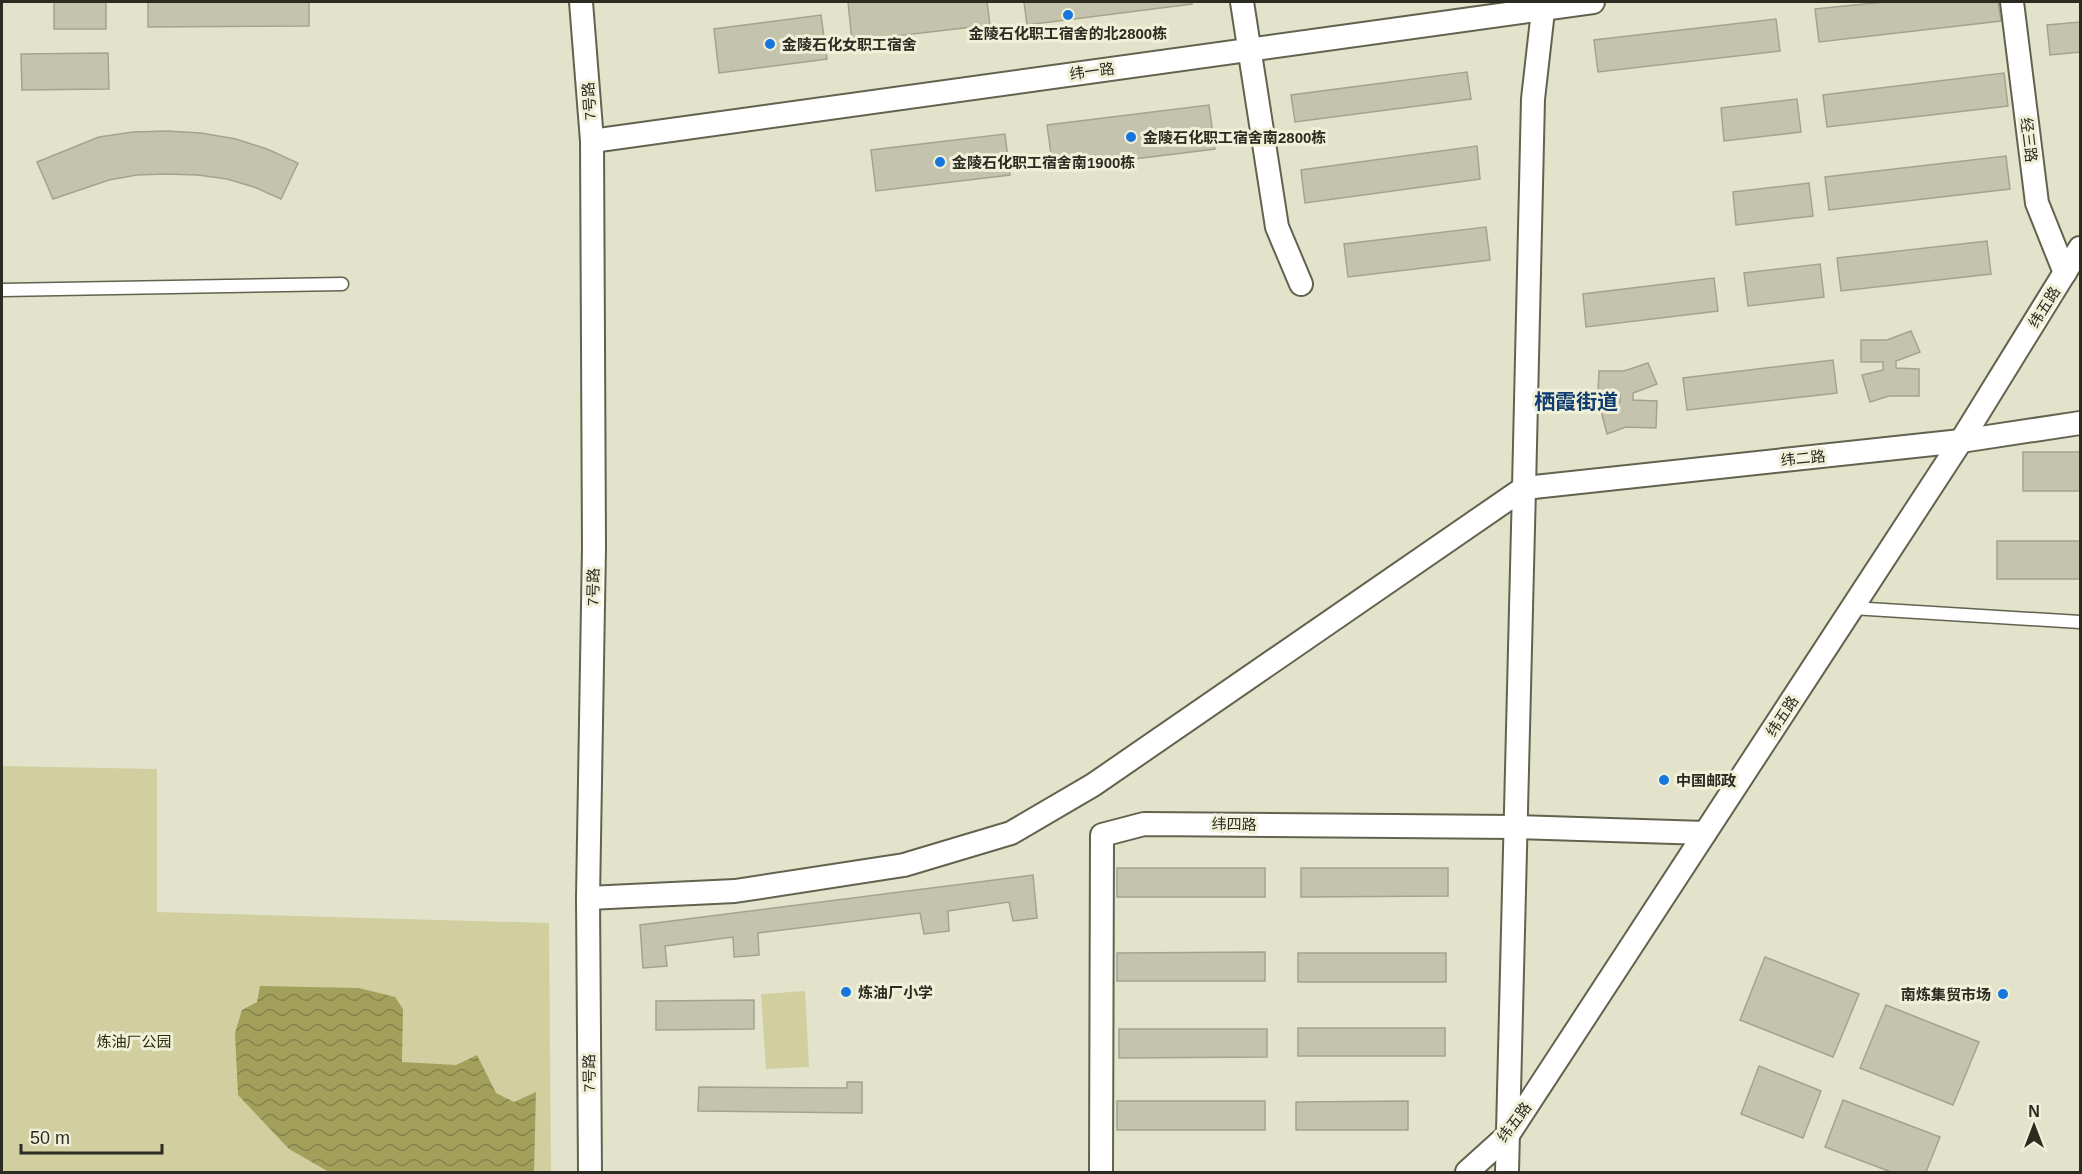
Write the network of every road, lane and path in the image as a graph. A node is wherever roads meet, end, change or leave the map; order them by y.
1 (581, 2) edge
2 (1242, 2) edge
3 (1593, 2) edge
4 (2012, 2) edge
5 (1544, 5) edge
6 (1250, 49) junction
7 (592, 141) junction
8 (2080, 248) edge
9 (2065, 273) junction
10 (342, 284) dead end
11 (1301, 284) dead end
12 (2, 290) edge
13 (2080, 423) edge
14 (1961, 441) junction
15 (1524, 488) junction
16 (1852, 608) junction
17 (2080, 622) edge
18 (1516, 827) junction
19 (1705, 833) junction
20 (588, 898) junction
21 (1508, 1135) junction
22 (590, 1173) edge
23 (1101, 1173) edge
24 (1467, 1173) edge
25 (1507, 1173) edge

1 - 7 street, 7号路
2 - 6 street
3 - 5 street, 纬一路
4 - 9 street, 经三路
5 - 6 street, 纬一路
5 - 15 street
6 - 7 street, 纬一路
6 - 11 street
7 - 20 street, 7号路
8 - 9 street, 纬五路
9 - 14 street, 纬五路
10 - 12 lane
13 - 14 street, 纬二路
14 - 15 street, 纬二路
14 - 16 street, 纬五路
15 - 18 street
15 - 20 street
16 - 17 lane
16 - 19 street, 纬五路
18 - 19 street, 纬四路
18 - 21 street
18 - 23 street, 纬四路
19 - 21 street, 纬五路
20 - 22 street, 7号路
21 - 24 street, 纬五路
21 - 25 street

